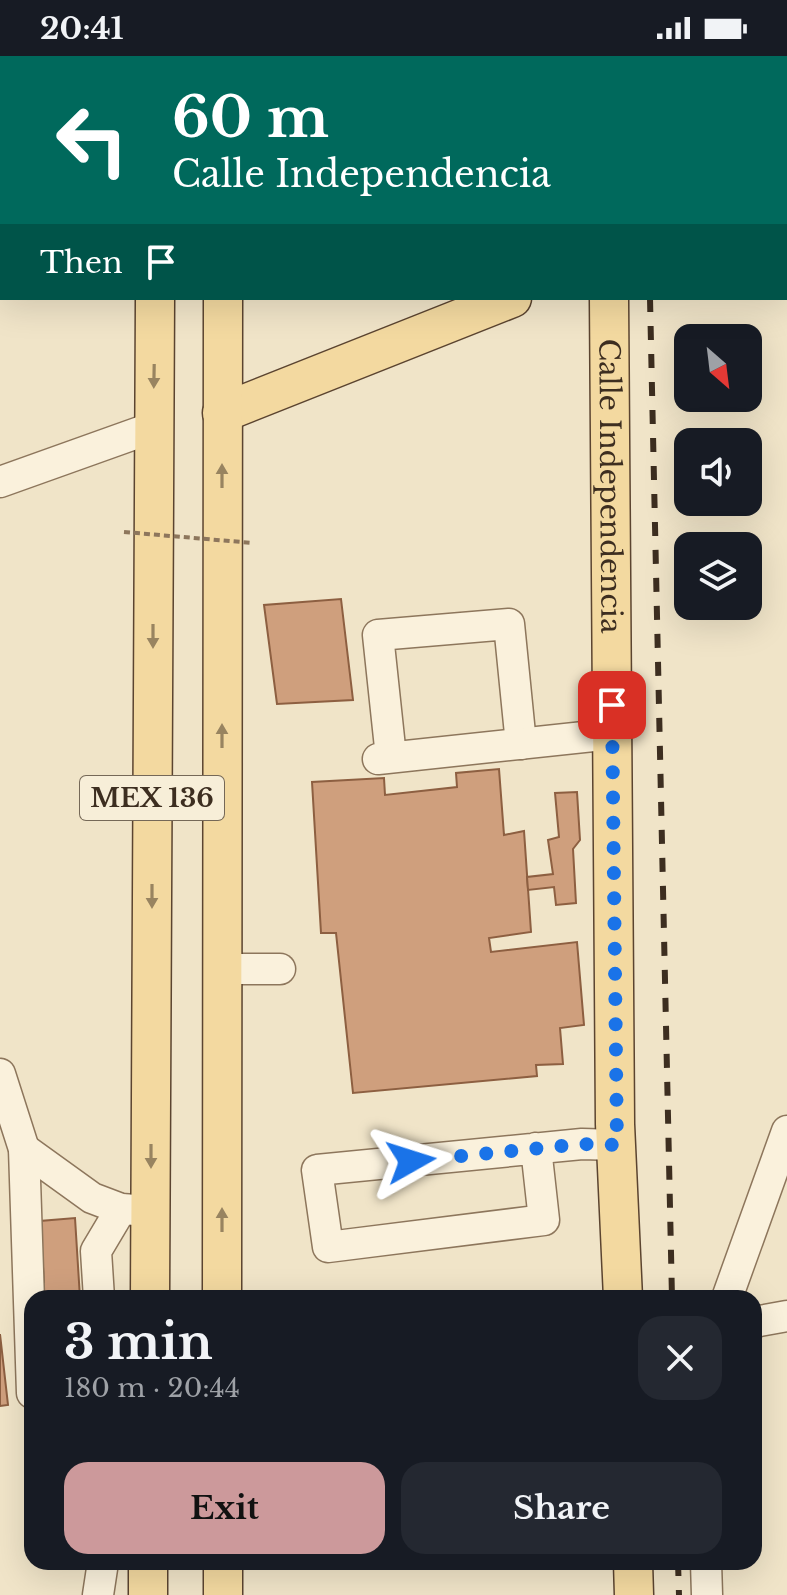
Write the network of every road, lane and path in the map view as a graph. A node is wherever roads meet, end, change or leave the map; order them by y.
1 (155, 300) edge
2 (223, 300) edge
3 (502, 300) edge
4 (609, 300) edge
5 (460, 308) edge
6 (222, 413) junction
7 (154, 427) junction
8 (0, 482) edge
9 (124, 532) dead end
10 (253, 543) dead end
11 (612, 734) junction
12 (521, 744) junction
13 (222, 969) junction
14 (280, 969) dead end
15 (0, 1074) edge
16 (787, 1131) edge
17 (617, 1145) junction
18 (536, 1148) junction
19 (24, 1149) junction
20 (136, 1210) junction
21 (28, 1290) edge
22 (98, 1290) edge
23 (149, 1290) edge
24 (222, 1290) edge
25 (623, 1290) edge
26 (730, 1290) edge
27 (787, 1316) edge
28 (762, 1321) edge
29 (102, 1570) edge
30 (148, 1570) edge
31 (223, 1570) edge
32 (633, 1570) edge
33 (706, 1570) edge
34 (98, 1595) edge
35 (148, 1595) edge
36 (223, 1595) edge
37 (634, 1595) edge
38 (707, 1595) edge

1 -> 7 main road, MEX 136
2 - 6 main road, MEX 136
3 - 5 main road
4 - 11 main road, Calle Independencia
5 - 6 main road
13 -> 6 main road, MEX 136
7 - 8 street
7 -> 20 main road, MEX 136
9 - 10 path, bridge
11 - 12 street
11 - 17 main road, Calle Independencia
12 - 12 street
13 - 14 street
24 -> 13 main road, MEX 136
15 - 19 street
16 - 26 street
17 - 18 street
17 - 25 main road, Calle Independencia
18 - 18 street
19 - 20 street
19 - 21 street
20 - 22 street
20 - 23 main road, MEX 136
27 - 28 street
29 - 34 street
30 - 35 main road
31 - 36 main road
32 - 37 main road
33 - 38 street

